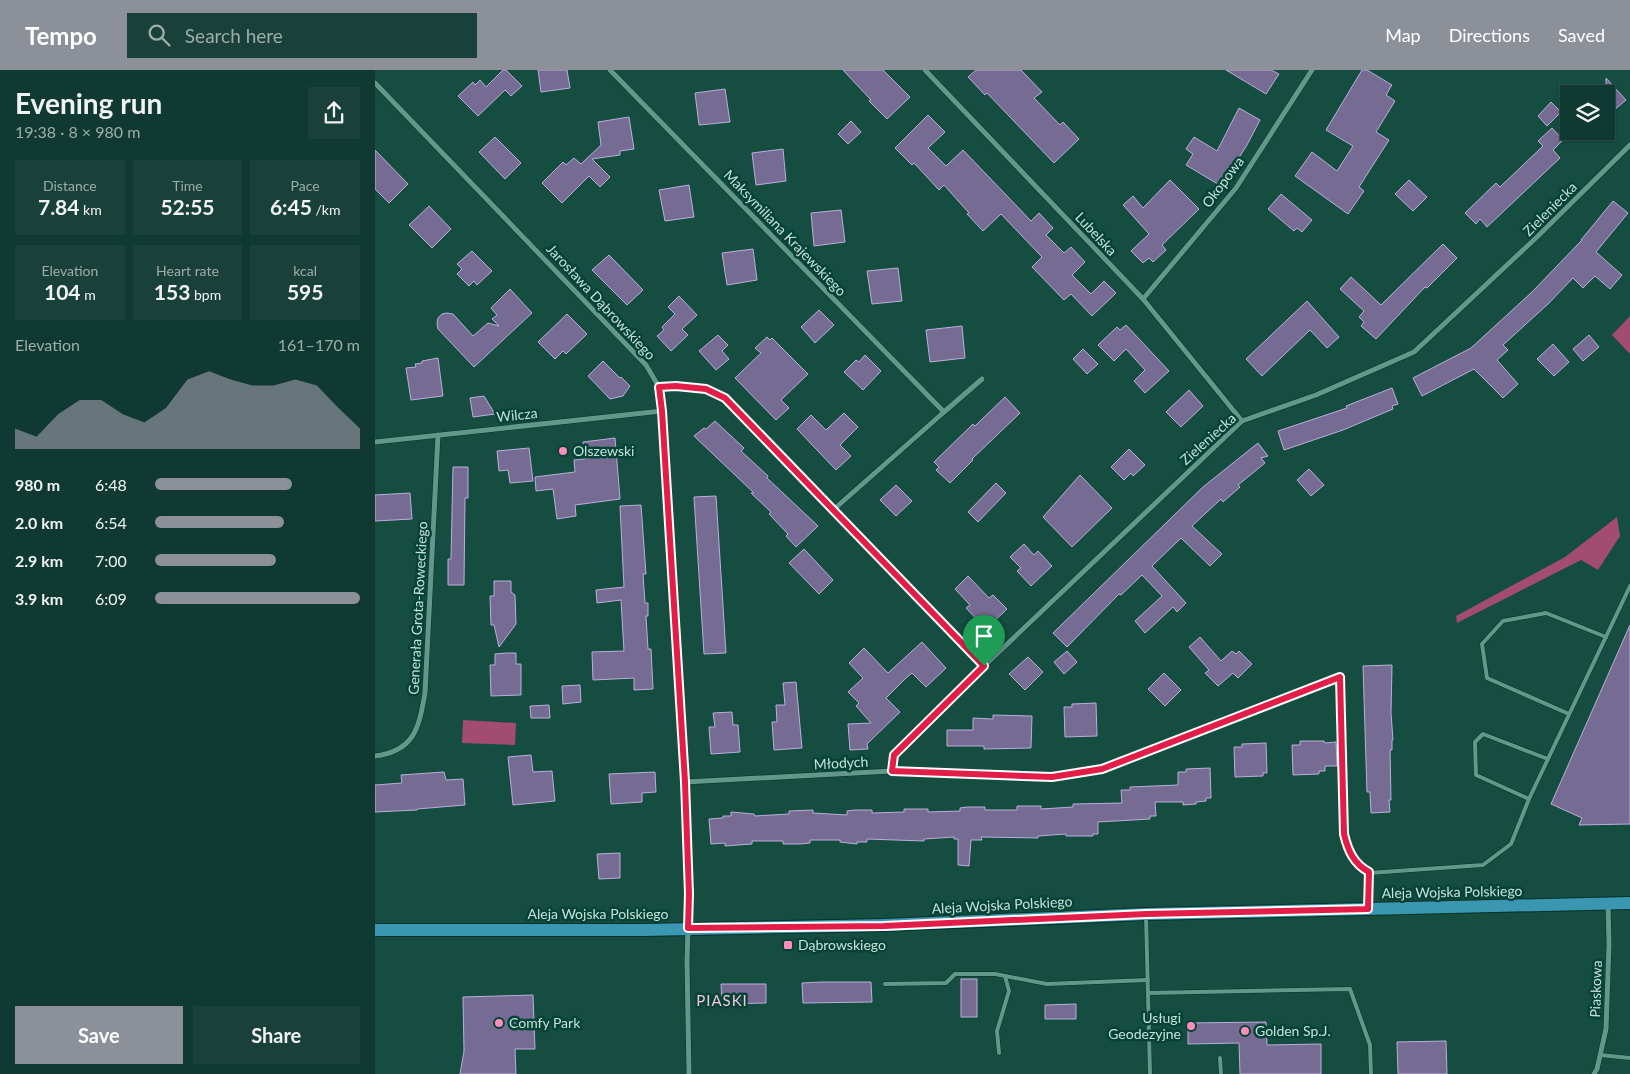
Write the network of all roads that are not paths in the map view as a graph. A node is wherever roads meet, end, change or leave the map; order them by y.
1 (610, 70) edge
2 (925, 70) edge
3 (1312, 70) edge
4 (375, 83) edge
5 (1630, 145) edge
6 (1143, 299) junction
7 (983, 379) dead end
8 (659, 387) junction
9 (662, 411) junction
10 (943, 412) junction
11 (1242, 421) junction
12 (439, 435) junction
13 (375, 442) edge
14 (833, 510) junction
15 (1630, 586) edge
16 (1606, 637) junction
17 (984, 666) junction
18 (1340, 677) joint
19 (1569, 714) junction
20 (375, 756) edge
21 (1548, 759) junction
22 (892, 771) junction
23 (685, 782) junction
24 (1529, 799) junction
25 (1369, 872) junction
26 (1630, 903) edge
27 (1608, 904) junction
28 (1368, 909) junction
29 (1146, 914) junction
30 (688, 928) junction
31 (375, 930) edge
32 (1005, 976) junction
33 (1148, 980) junction
34 (885, 984) dead end
35 (1148, 993) junction
36 (999, 1053) dead end
37 (1600, 1056) junction
38 (1220, 1058) dead end
39 (1630, 1058) edge
40 (689, 1074) edge
41 (1150, 1074) edge
42 (1221, 1074) edge
43 (1371, 1074) edge
44 (1594, 1074) edge

1 - 10 street, Maksymiliana Krajewskiego
2 - 6 street, Lubelska
3 - 6 street, Okopowa
4 - 8 street, Jarosława Dąbrowskiego
5 - 11 street, Zieleniecka
6 - 11 street, Lubelska
7 - 10 street
8 - 9 street, Jarosława Dąbrowskiego
8 - 14 street
9 - 12 street, Wilcza
9 - 23 street, Jarosława Dąbrowskiego
10 - 14 street
11 - 17 street, Zieleniecka
12 - 13 street, Wilcza
12 - 20 street, Generała Grota-Roweckiego
14 - 17 street
15 - 16 lane
16 - 19 lane
16 - 19 lane
17 - 22 street, Zieleniecka
18 - 22 street, Młodych
18 - 25 lane
19 - 21 lane
21 - 24 lane
21 - 24 lane
22 - 23 street, Młodych
23 - 30 street, Jarosława Dąbrowskiego
24 - 25 lane
25 - 28 lane
26 - 27 main road, Aleja Wojska Polskiego
27 - 28 main road, Aleja Wojska Polskiego
27 - 37 street, Piaskowa
28 - 29 main road, Aleja Wojska Polskiego
29 - 30 main road, Aleja Wojska Polskiego
29 - 33 lane
30 - 31 main road, Aleja Wojska Polskiego
30 - 40 street, Jarosława Dąbrowskiego
32 - 33 lane
32 - 34 lane
32 - 36 lane
33 - 35 lane
35 - 41 lane
35 - 43 lane
37 - 39 lane
37 - 44 street, Piaskowa
38 - 42 lane

